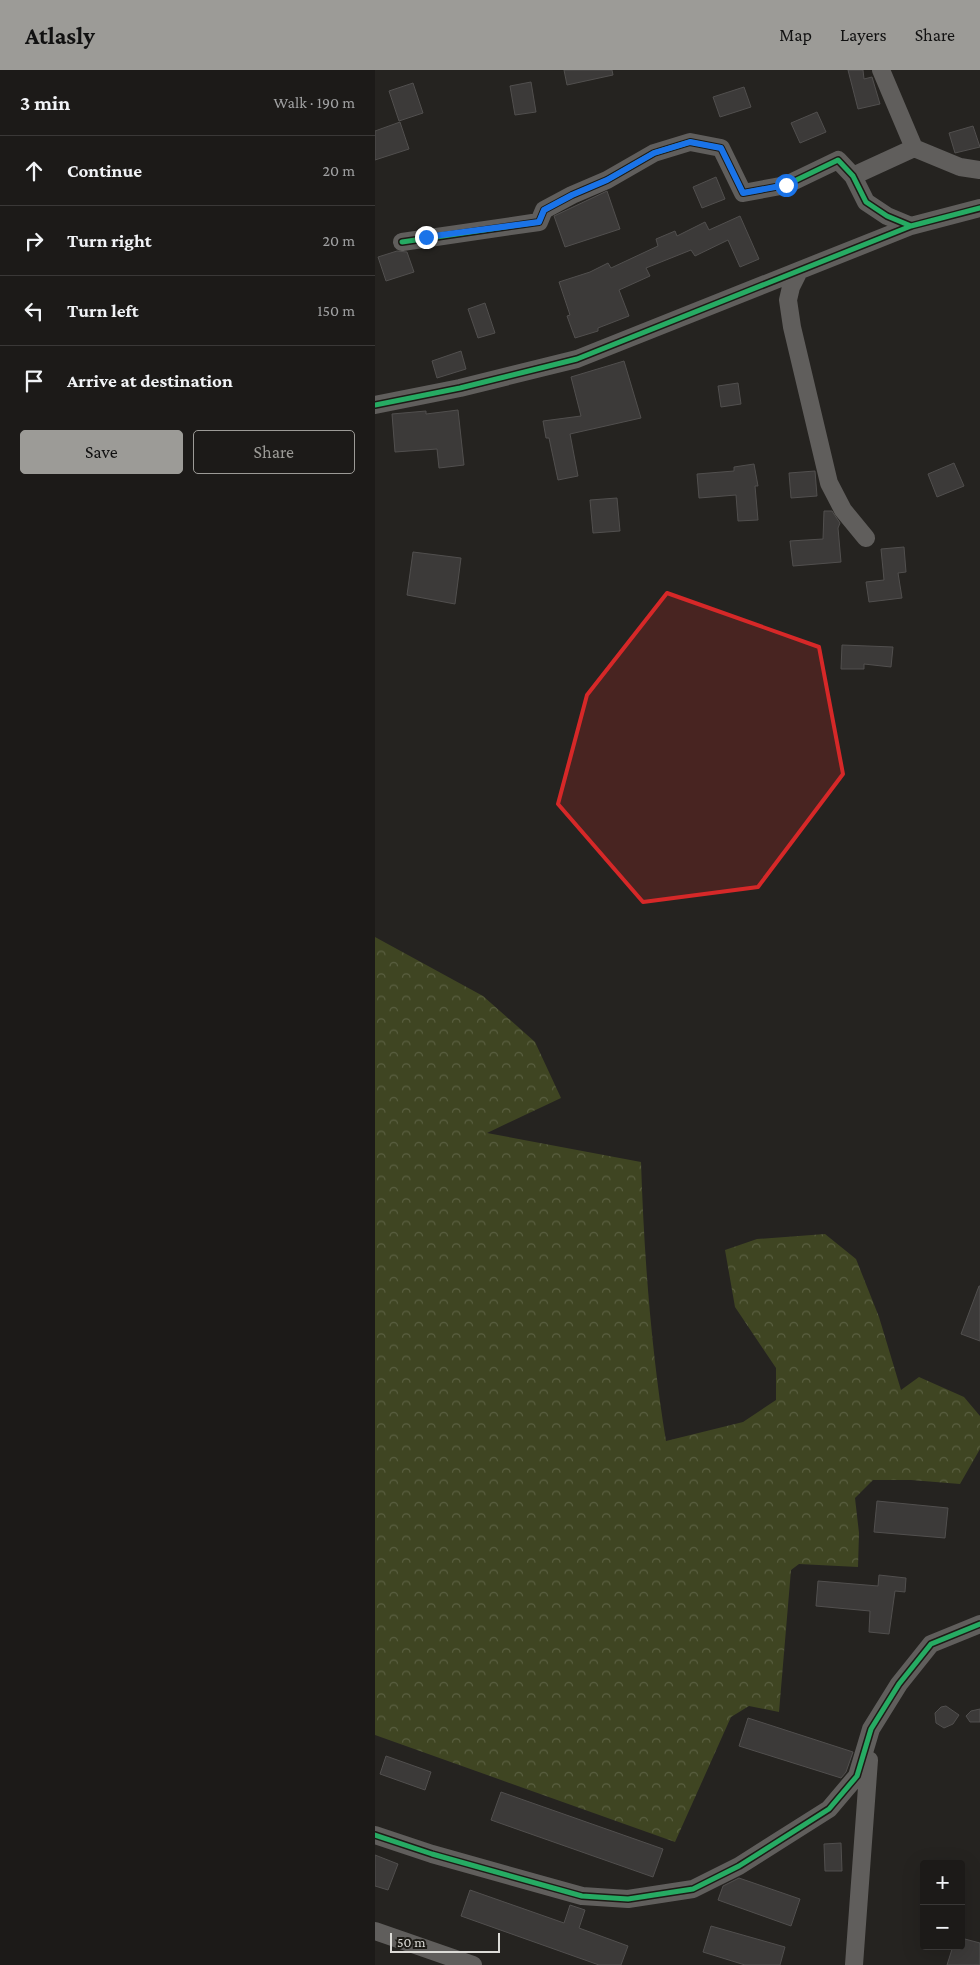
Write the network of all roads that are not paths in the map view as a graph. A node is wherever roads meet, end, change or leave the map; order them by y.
1 (881, 70) edge
2 (914, 148) junction
3 (980, 170) edge
4 (853, 176) junction
5 (980, 208) edge
6 (911, 226) junction
7 (402, 242) dead end
8 (799, 271) junction
9 (375, 405) edge
10 (866, 538) dead end
11 (980, 1624) edge
12 (871, 1729) junction
13 (375, 1834) edge
14 (375, 1930) edge
15 (473, 1965) edge
16 (854, 1965) edge

1 - 2 street
2 - 3 street
2 - 4 street
4 - 6 street
4 - 7 street
5 - 6 street
6 - 8 street
8 - 9 street
8 - 10 street
11 - 12 street
12 - 13 street
12 - 16 street
14 - 15 street

